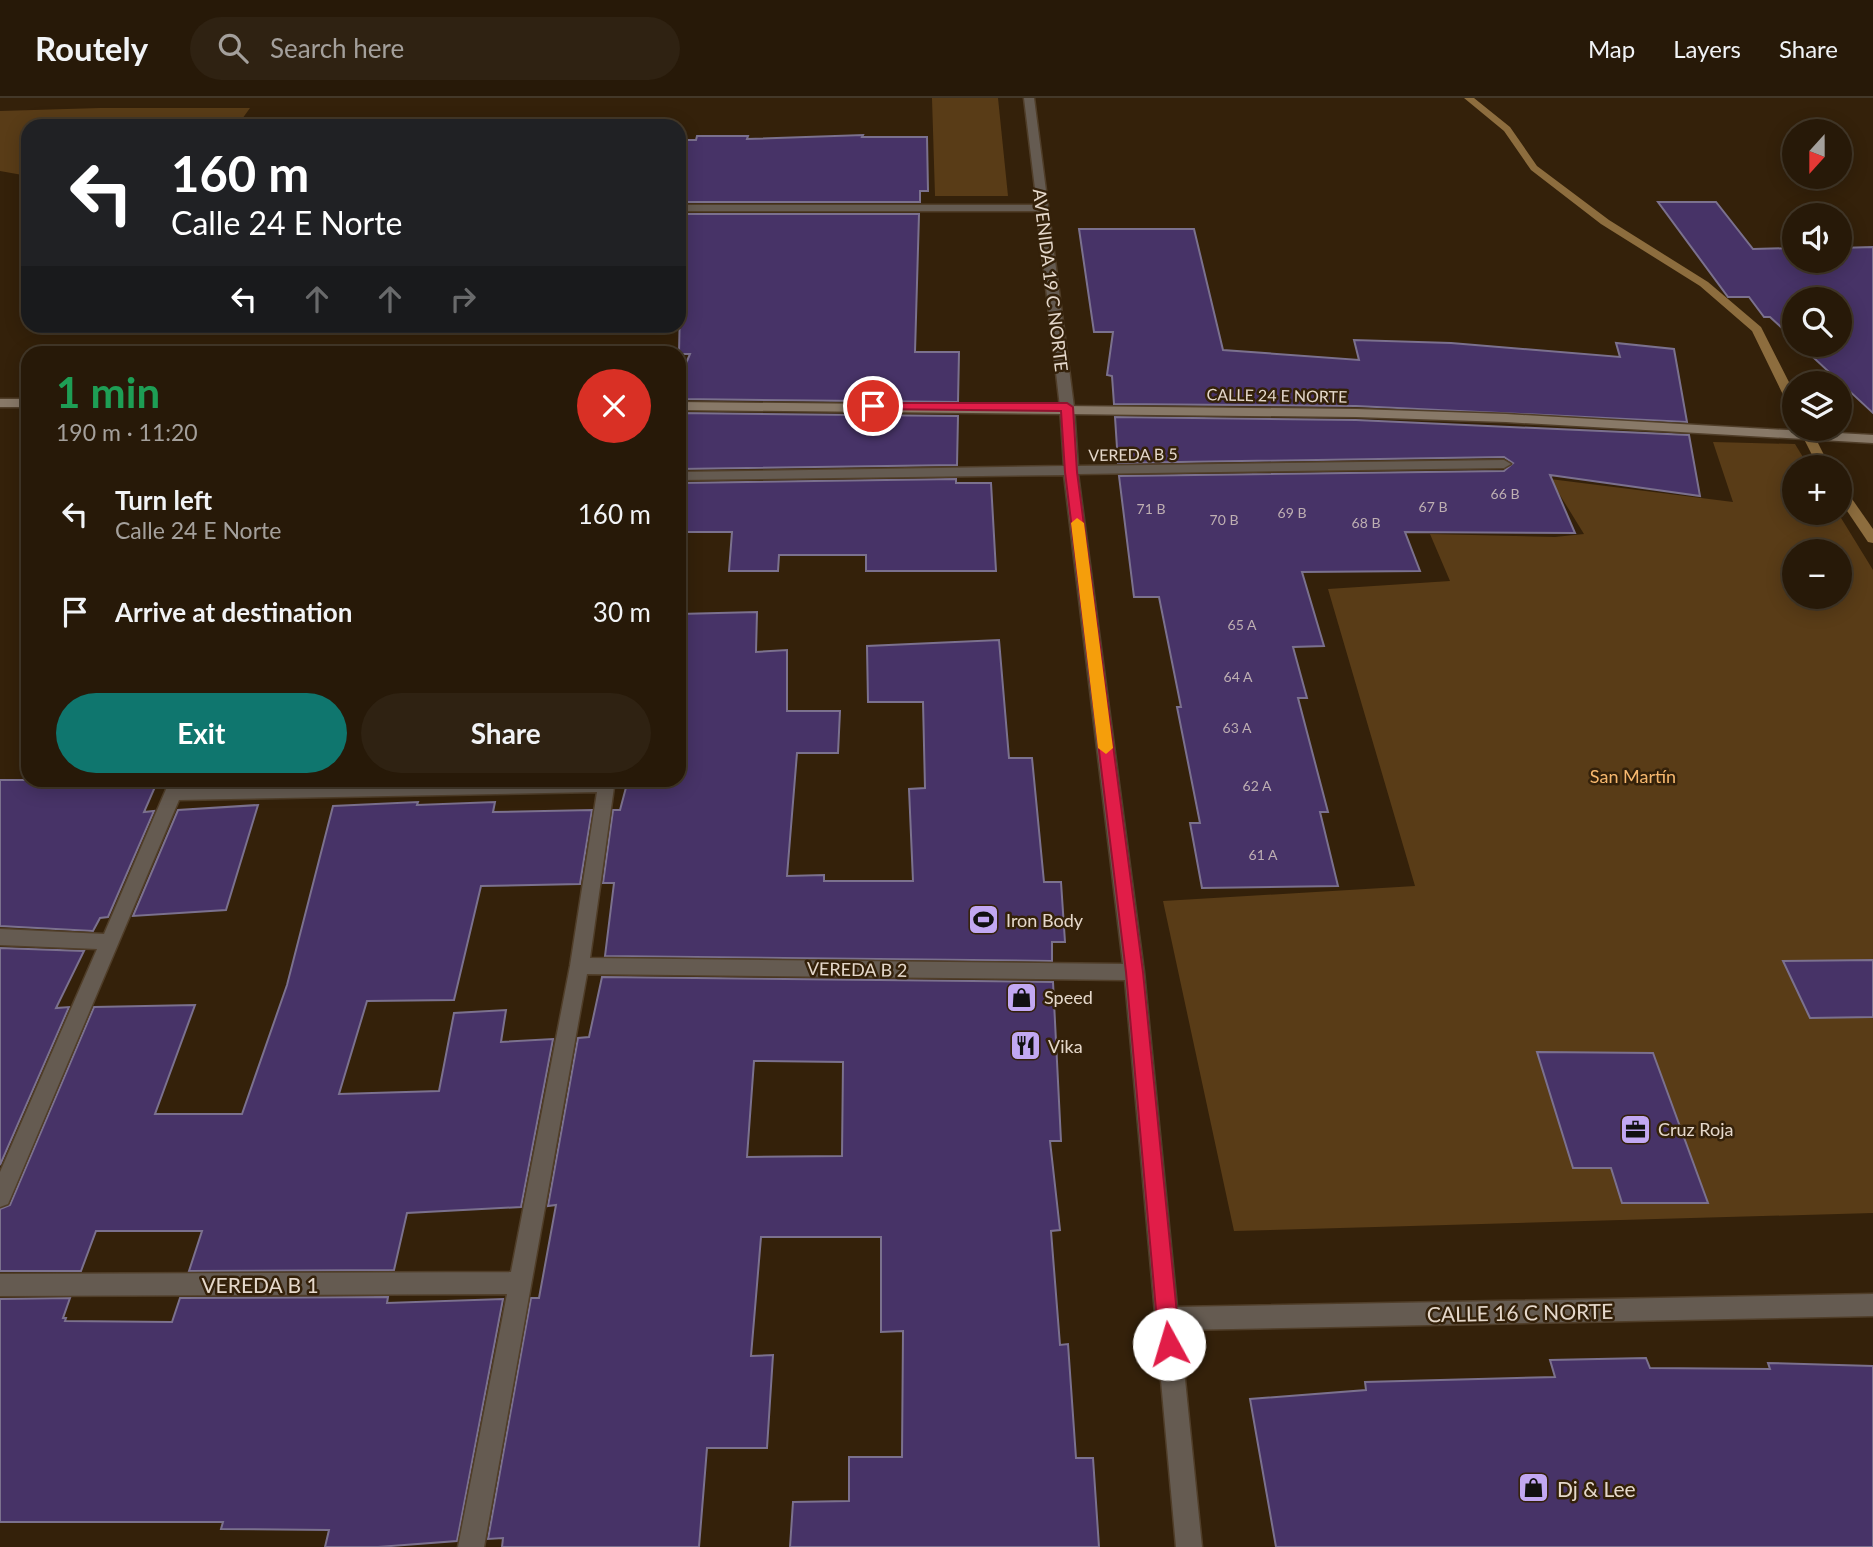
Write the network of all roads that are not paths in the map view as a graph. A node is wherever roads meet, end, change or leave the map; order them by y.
1 (1029, 98) edge
2 (686, 208) edge
3 (1042, 208) junction
4 (0, 403) edge
5 (21, 403) edge
6 (686, 406) edge
7 (1067, 407) junction
8 (1873, 439) edge
9 (1504, 464) dead end
10 (1071, 472) junction
11 (686, 477) edge
12 (176, 787) edge
13 (605, 787) edge
14 (0, 937) edge
15 (108, 942) junction
16 (579, 966) junction
17 (1134, 972) junction
18 (0, 1197) edge
19 (519, 1283) junction
20 (0, 1285) edge
21 (1873, 1305) edge
22 (1167, 1319) junction
23 (471, 1547) edge
24 (1189, 1547) edge

1 - 3 street, AVENIDA 19 C NORTE
2 - 3 street
3 - 7 street, AVENIDA 19 C NORTE
4 - 5 main road
6 - 7 main road, CALLE 24 E NORTE
7 - 8 main road, CALLE 24 E NORTE
7 - 10 street, AVENIDA 19 C NORTE
9 - 10 street, VEREDA B 5
10 - 11 street, VEREDA B 5
10 - 17 street, AVENIDA 19 C NORTE
12 - 15 street
13 - 16 street
14 - 15 street
15 - 18 street
16 - 17 street, VEREDA B 2
16 - 19 street
17 - 22 street, AVENIDA 19 C NORTE
19 - 20 street, VEREDA B 1
19 - 23 street
21 - 22 street, CALLE 16 C NORTE
22 - 24 street, AVENIDA 19 C NORTE

